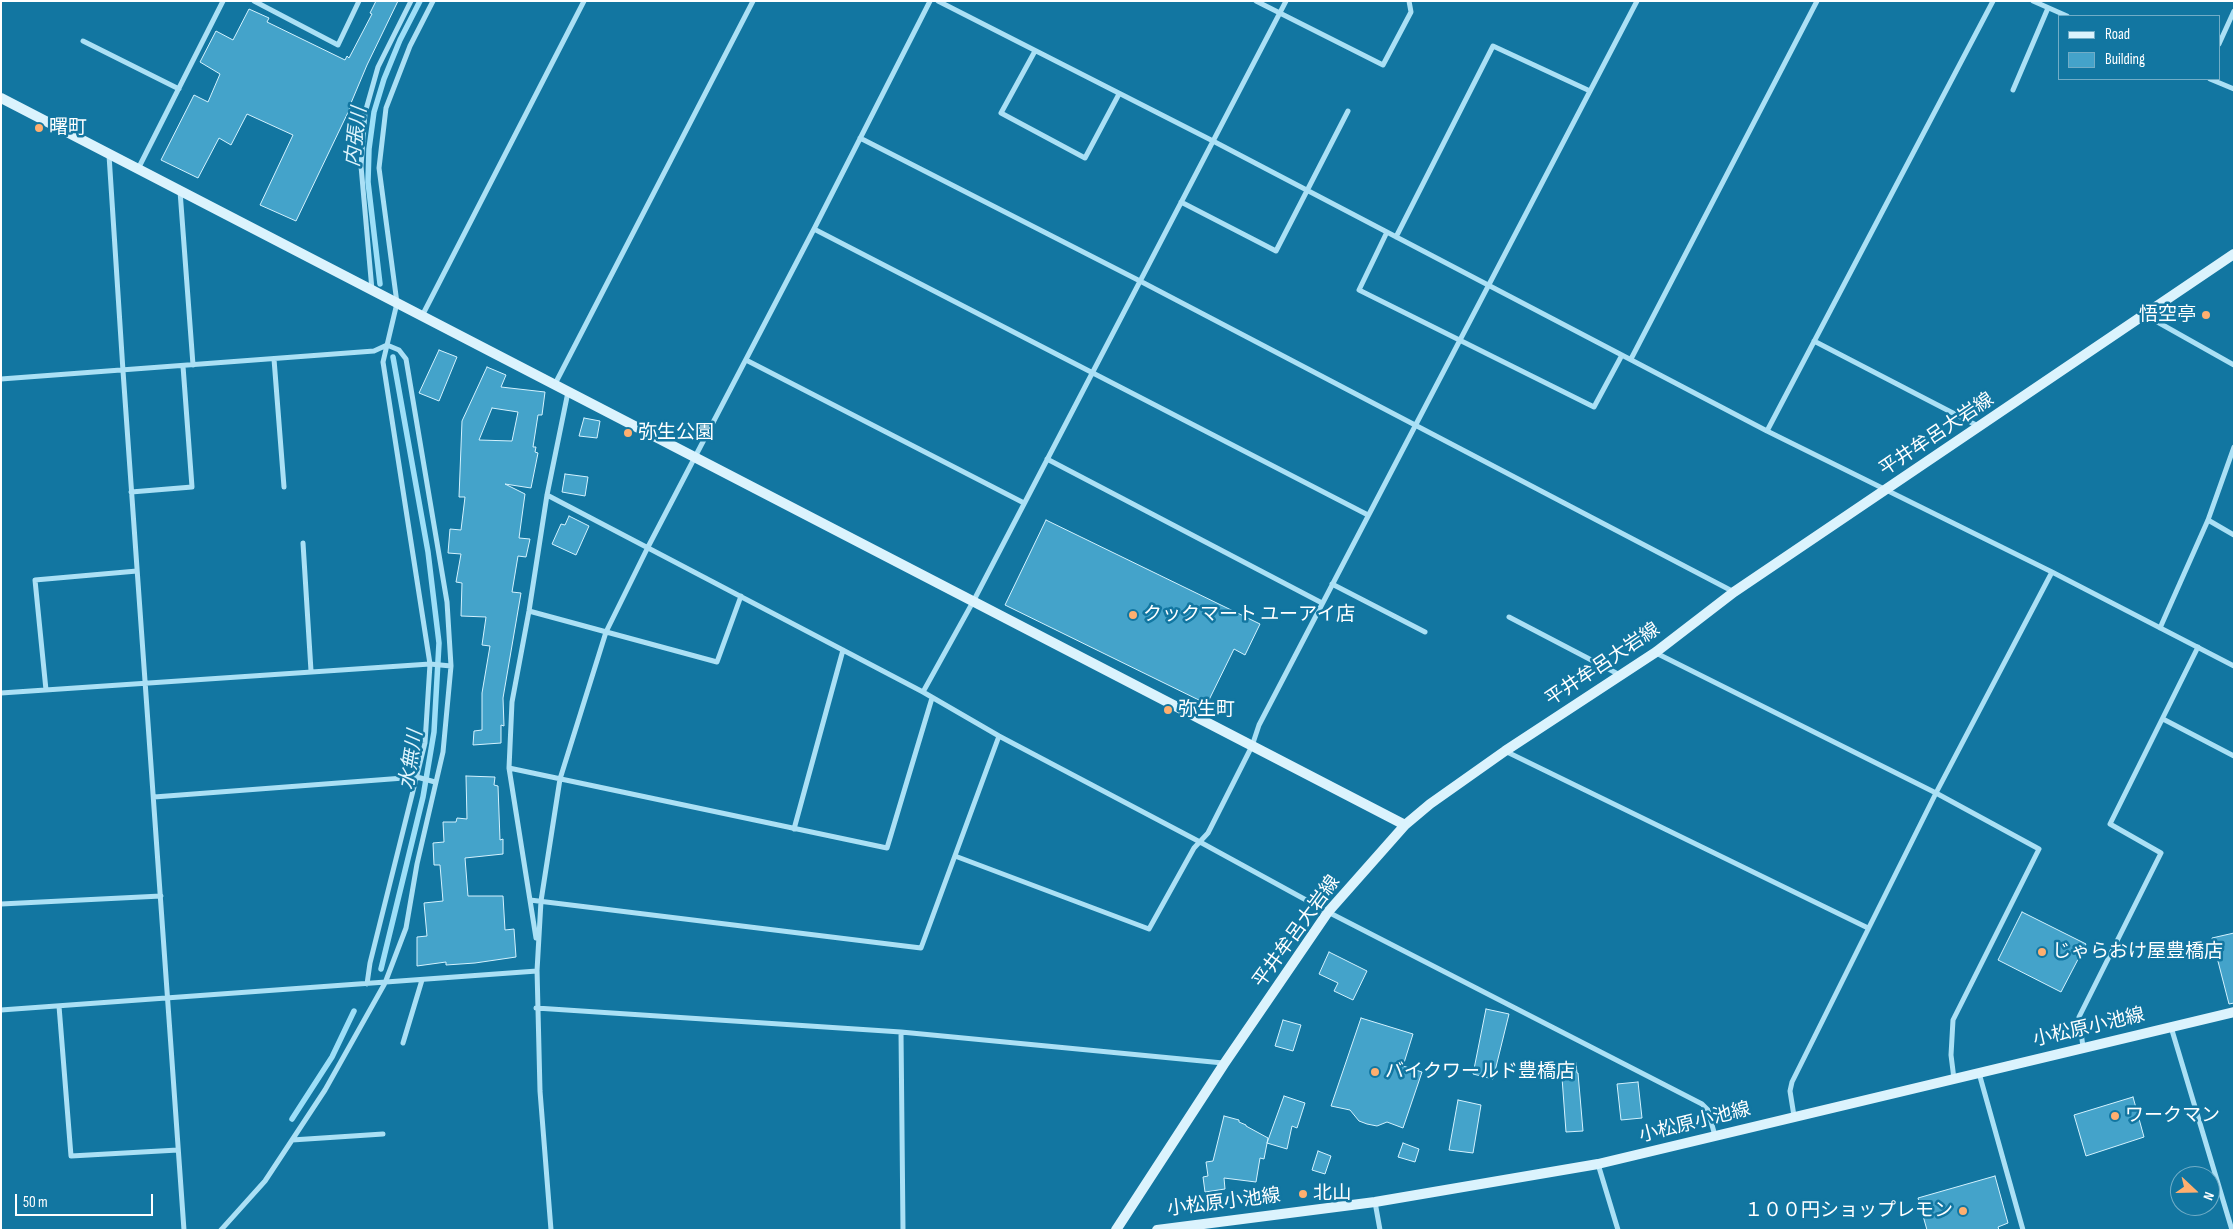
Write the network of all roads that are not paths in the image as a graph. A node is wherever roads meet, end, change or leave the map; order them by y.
1 (223, 1) edge
2 (254, 1) edge
3 (358, 1) edge
4 (411, 1) edge
5 (433, 1) edge
6 (584, 1) edge
7 (753, 1) edge
8 (930, 1) edge
9 (938, 1) edge
10 (1256, 1) edge
11 (1286, 1) edge
12 (1409, 1) edge
13 (1636, 1) edge
14 (1817, 1) edge
15 (1992, 1) edge
16 (2033, 1) edge
17 (2048, 8) junction
18 (2234, 11) edge
19 (1279, 14) junction
20 (2065, 15) edge
21 (83, 41) dead end
22 (2220, 42) edge
23 (1035, 50) junction
24 (2212, 80) edge
25 (179, 89) junction
26 (2234, 89) edge
27 (2013, 90) dead end
28 (1590, 91) junction
29 (1119, 94) junction
30 (1, 98) edge
31 (1348, 112) dead end
32 (860, 138) junction
33 (1212, 141) junction
34 (109, 154) junction
35 (138, 169) junction
36 (180, 190) junction
37 (1307, 191) junction
38 (1181, 202) junction
39 (814, 228) junction
40 (1387, 232) junction
41 (1396, 237) junction
42 (2234, 254) edge
43 (1140, 281) junction
44 (1489, 285) junction
45 (372, 290) junction
46 (397, 303) junction
47 (2144, 315) junction
48 (422, 316) junction
49 (1461, 339) junction
50 (1814, 341) junction
51 (387, 345) junction
52 (1622, 355) junction
53 (274, 359) junction
54 (1631, 359) junction
55 (746, 360) junction
56 (193, 365) junction
57 (2234, 365) edge
58 (183, 366) junction
59 (123, 370) junction
60 (1093, 372) junction
61 (1, 379) edge
62 (555, 384) junction
63 (568, 391) junction
64 (1416, 426) junction
65 (1980, 427) junction
66 (1767, 431) junction
67 (2234, 447) edge
68 (695, 456) junction
69 (1047, 459) junction
70 (284, 486) dead end
71 (1886, 491) junction
72 (131, 492) junction
73 (547, 495) junction
74 (1024, 503) junction
75 (1368, 514) junction
76 (2208, 520) junction
77 (2234, 535) edge
78 (303, 543) dead end
79 (648, 547) junction
80 (137, 570) junction
81 (2052, 572) junction
82 (1332, 584) junction
83 (1734, 592) junction
84 (741, 596) junction
85 (974, 600) junction
86 (1322, 603) junction
87 (529, 611) junction
88 (1509, 617) dead end
89 (2160, 628) junction
90 (606, 632) junction
91 (1425, 632) dead end
92 (2198, 647) junction
93 (842, 650) junction
94 (1656, 652) junction
95 (430, 664) junction
96 (451, 666) junction
97 (2234, 666) edge
98 (311, 671) junction
99 (1620, 675) junction
100 (145, 683) junction
101 (46, 690) junction
102 (923, 692) junction
103 (1, 693) edge
104 (932, 698) junction
105 (2163, 720) junction
106 (999, 736) junction
107 (1252, 746) junction
108 (1505, 751) junction
109 (2234, 756) edge
110 (509, 768) junction
111 (417, 777) junction
112 (560, 779) junction
113 (436, 782) junction
114 (1936, 794) junction
115 (154, 797) junction
116 (1405, 825) junction
117 (794, 829) junction
118 (1200, 842) junction
119 (955, 856) junction
120 (161, 896) junction
121 (530, 900) junction
122 (541, 901) junction
123 (1, 904) edge
124 (1328, 912) junction
125 (1868, 928) junction
126 (537, 971) junction
127 (422, 980) junction
128 (384, 983) junction
129 (368, 984) junction
130 (168, 998) junction
131 (59, 1006) junction
132 (536, 1008) junction
133 (1, 1010) edge
134 (2234, 1012) edge
135 (2171, 1026) junction
136 (901, 1032) junction
137 (403, 1043) dead end
138 (2083, 1047) junction
139 (1224, 1064) junction
140 (1979, 1074) junction
141 (1954, 1079) junction
142 (1794, 1116) junction
143 (383, 1134) dead end
144 (1715, 1136) junction
145 (292, 1140) junction
146 (178, 1150) junction
147 (1598, 1164) junction
148 (1375, 1202) junction
149 (184, 1230) edge
150 (221, 1230) edge
151 (551, 1230) edge
152 (903, 1230) edge
153 (1116, 1230) edge
154 (1157, 1230) edge
155 (1380, 1230) edge
156 (1618, 1230) edge
157 (2022, 1230) edge
158 (2232, 1230) edge

1 - 25 street
2 - 3 street
4 - 45 street
5 - 46 street
6 - 48 street
7 - 62 street
8 - 32 street
9 - 23 street
10 - 19 street
11 - 19 street
12 - 19 street
13 - 28 street
14 - 54 street
15 - 50 street
16 - 17 street
17 - 20 street
17 - 27 street
18 - 22 street
19 - 33 street
21 - 25 street
23 - 29 street
23 - 29 street
24 - 26 street
25 - 35 street
28 - 41 street
28 - 44 street
29 - 33 street
30 - 34 main road
31 - 37 street
32 - 39 street
32 - 43 street
33 - 37 street
33 - 38 street
34 - 35 main road
34 - 59 street
35 - 36 main road
36 - 45 main road
36 - 56 street
37 - 38 street
37 - 40 street
38 - 43 street
39 - 55 street
39 - 60 street
40 - 41 street
40 - 49 street
41 - 44 street
42 - 47 main road, 平井牟呂大岩線
43 - 60 street
43 - 64 street
44 - 49 street
44 - 52 street
45 - 46 main road
46 - 48 main road
46 - 51 street
47 - 57 street
47 - 65 main road, 平井牟呂大岩線
48 - 62 main road
49 - 52 street
49 - 64 street
50 - 65 street
50 - 66 street
51 - 53 street
51 - 95 street
51 - 96 street
52 - 54 street
53 - 56 street
53 - 70 street
54 - 66 street
55 - 68 street
55 - 74 street
56 - 58 street
58 - 59 street
58 - 72 street
59 - 61 street
59 - 72 street
60 - 69 street
60 - 75 street
62 - 63 main road
63 - 68 main road
63 - 73 street
64 - 75 street
64 - 83 street
65 - 71 main road, 平井牟呂大岩線
66 - 71 street
67 - 76 street
68 - 79 street
68 - 85 main road
69 - 74 street
69 - 86 street
71 - 81 street
71 - 83 main road, 平井牟呂大岩線
72 - 80 street
73 - 79 street
73 - 87 street
74 - 85 street
75 - 82 street
76 - 77 street
76 - 89 street
78 - 98 street
79 - 84 street
79 - 90 street
80 - 100 street
80 - 101 street
81 - 89 street
81 - 114 street
82 - 86 street
82 - 91 street
83 - 94 main road, 平井牟呂大岩線
84 - 90 street
84 - 93 street
85 - 102 street
85 - 107 main road
86 - 107 street
87 - 90 street
87 - 110 street
88 - 99 street
89 - 92 street
90 - 112 street
92 - 97 street
92 - 105 street
93 - 102 street
93 - 117 street
94 - 99 main road, 平井牟呂大岩線
94 - 114 street
95 - 96 street
95 - 98 street
95 - 111 street
96 - 113 street
98 - 100 street
99 - 108 main road, 平井牟呂大岩線
100 - 101 street
100 - 115 street
101 - 103 street
102 - 104 street
104 - 106 street
104 - 117 street
105 - 109 street
105 - 138 street
106 - 118 street
106 - 119 street
107 - 116 main road
107 - 118 street
108 - 116 main road, 平井牟呂大岩線
108 - 125 street
110 - 112 street
110 - 121 street
111 - 113 street
111 - 115 street
111 - 129 street
112 - 117 street
112 - 122 street
113 - 128 street
114 - 125 street
114 - 141 street
115 - 120 street
116 - 124 main road, 平井牟呂大岩線
118 - 119 street
118 - 124 street
119 - 122 street
120 - 123 street
120 - 130 street
121 - 122 street
121 - 126 street
122 - 126 street
124 - 139 main road, 平井牟呂大岩線
124 - 144 street
125 - 142 street
126 - 127 street
126 - 132 street
127 - 128 street
127 - 137 street
128 - 129 street
128 - 145 street
129 - 130 street
130 - 131 street
130 - 146 street
131 - 133 street
131 - 146 street
132 - 136 street
132 - 151 street
134 - 135 main road, 小松原小池線
135 - 138 main road, 小松原小池線
135 - 158 street
136 - 139 street
136 - 152 street
138 - 140 main road, 小松原小池線
139 - 153 main road, 平井牟呂大岩線
140 - 141 main road, 小松原小池線
140 - 157 street
141 - 142 main road, 小松原小池線
142 - 144 main road, 小松原小池線
143 - 145 street
144 - 147 main road, 小松原小池線
145 - 150 street
146 - 149 street
147 - 148 main road, 小松原小池線
147 - 156 street
148 - 154 main road, 小松原小池線
148 - 155 street

